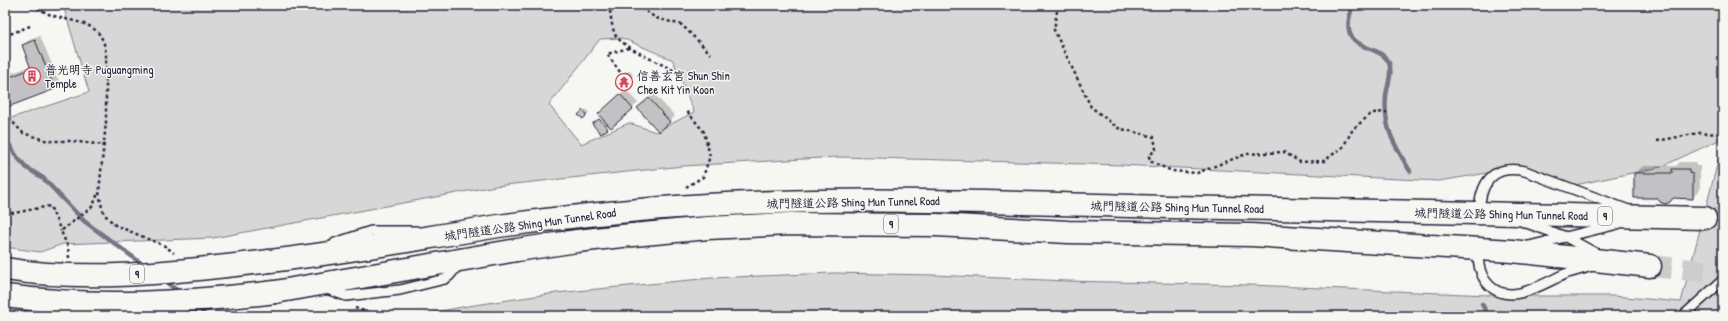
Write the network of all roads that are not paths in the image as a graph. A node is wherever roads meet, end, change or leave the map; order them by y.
1 (1480, 202) dead end
2 (1505, 215) junction
3 (1646, 217) junction
4 (1705, 218) tunnel mouth
5 (1566, 237) junction
6 (1512, 250) junction
7 (1478, 258) dead end
8 (1611, 261) junction
9 (1650, 266) tunnel mouth
10 (5, 269) edge
11 (1723, 280) edge
12 (5, 296) edge
13 (1683, 316) edge

1 - 3 lane
2 - 3 highway, 城門隧道公路 Shing Mun Tunnel Road / 9
2 - 5 lane
2 - 10 highway, 城門隧道公路 Shing Mun Tunnel Road / 9, bridge
3 - 4 highway, 城門隧道公路 Shing Mun Tunnel Road / 9
3 - 5 lane
5 - 6 lane
5 - 8 lane
6 - 8 highway, 城門隧道公路 Shing Mun Tunnel Road / 9
6 - 12 highway, 城門隧道公路 Shing Mun Tunnel Road / 9, bridge
7 - 8 lane
8 - 9 highway, 城門隧道公路 Shing Mun Tunnel Road / 9
11 - 13 lane

